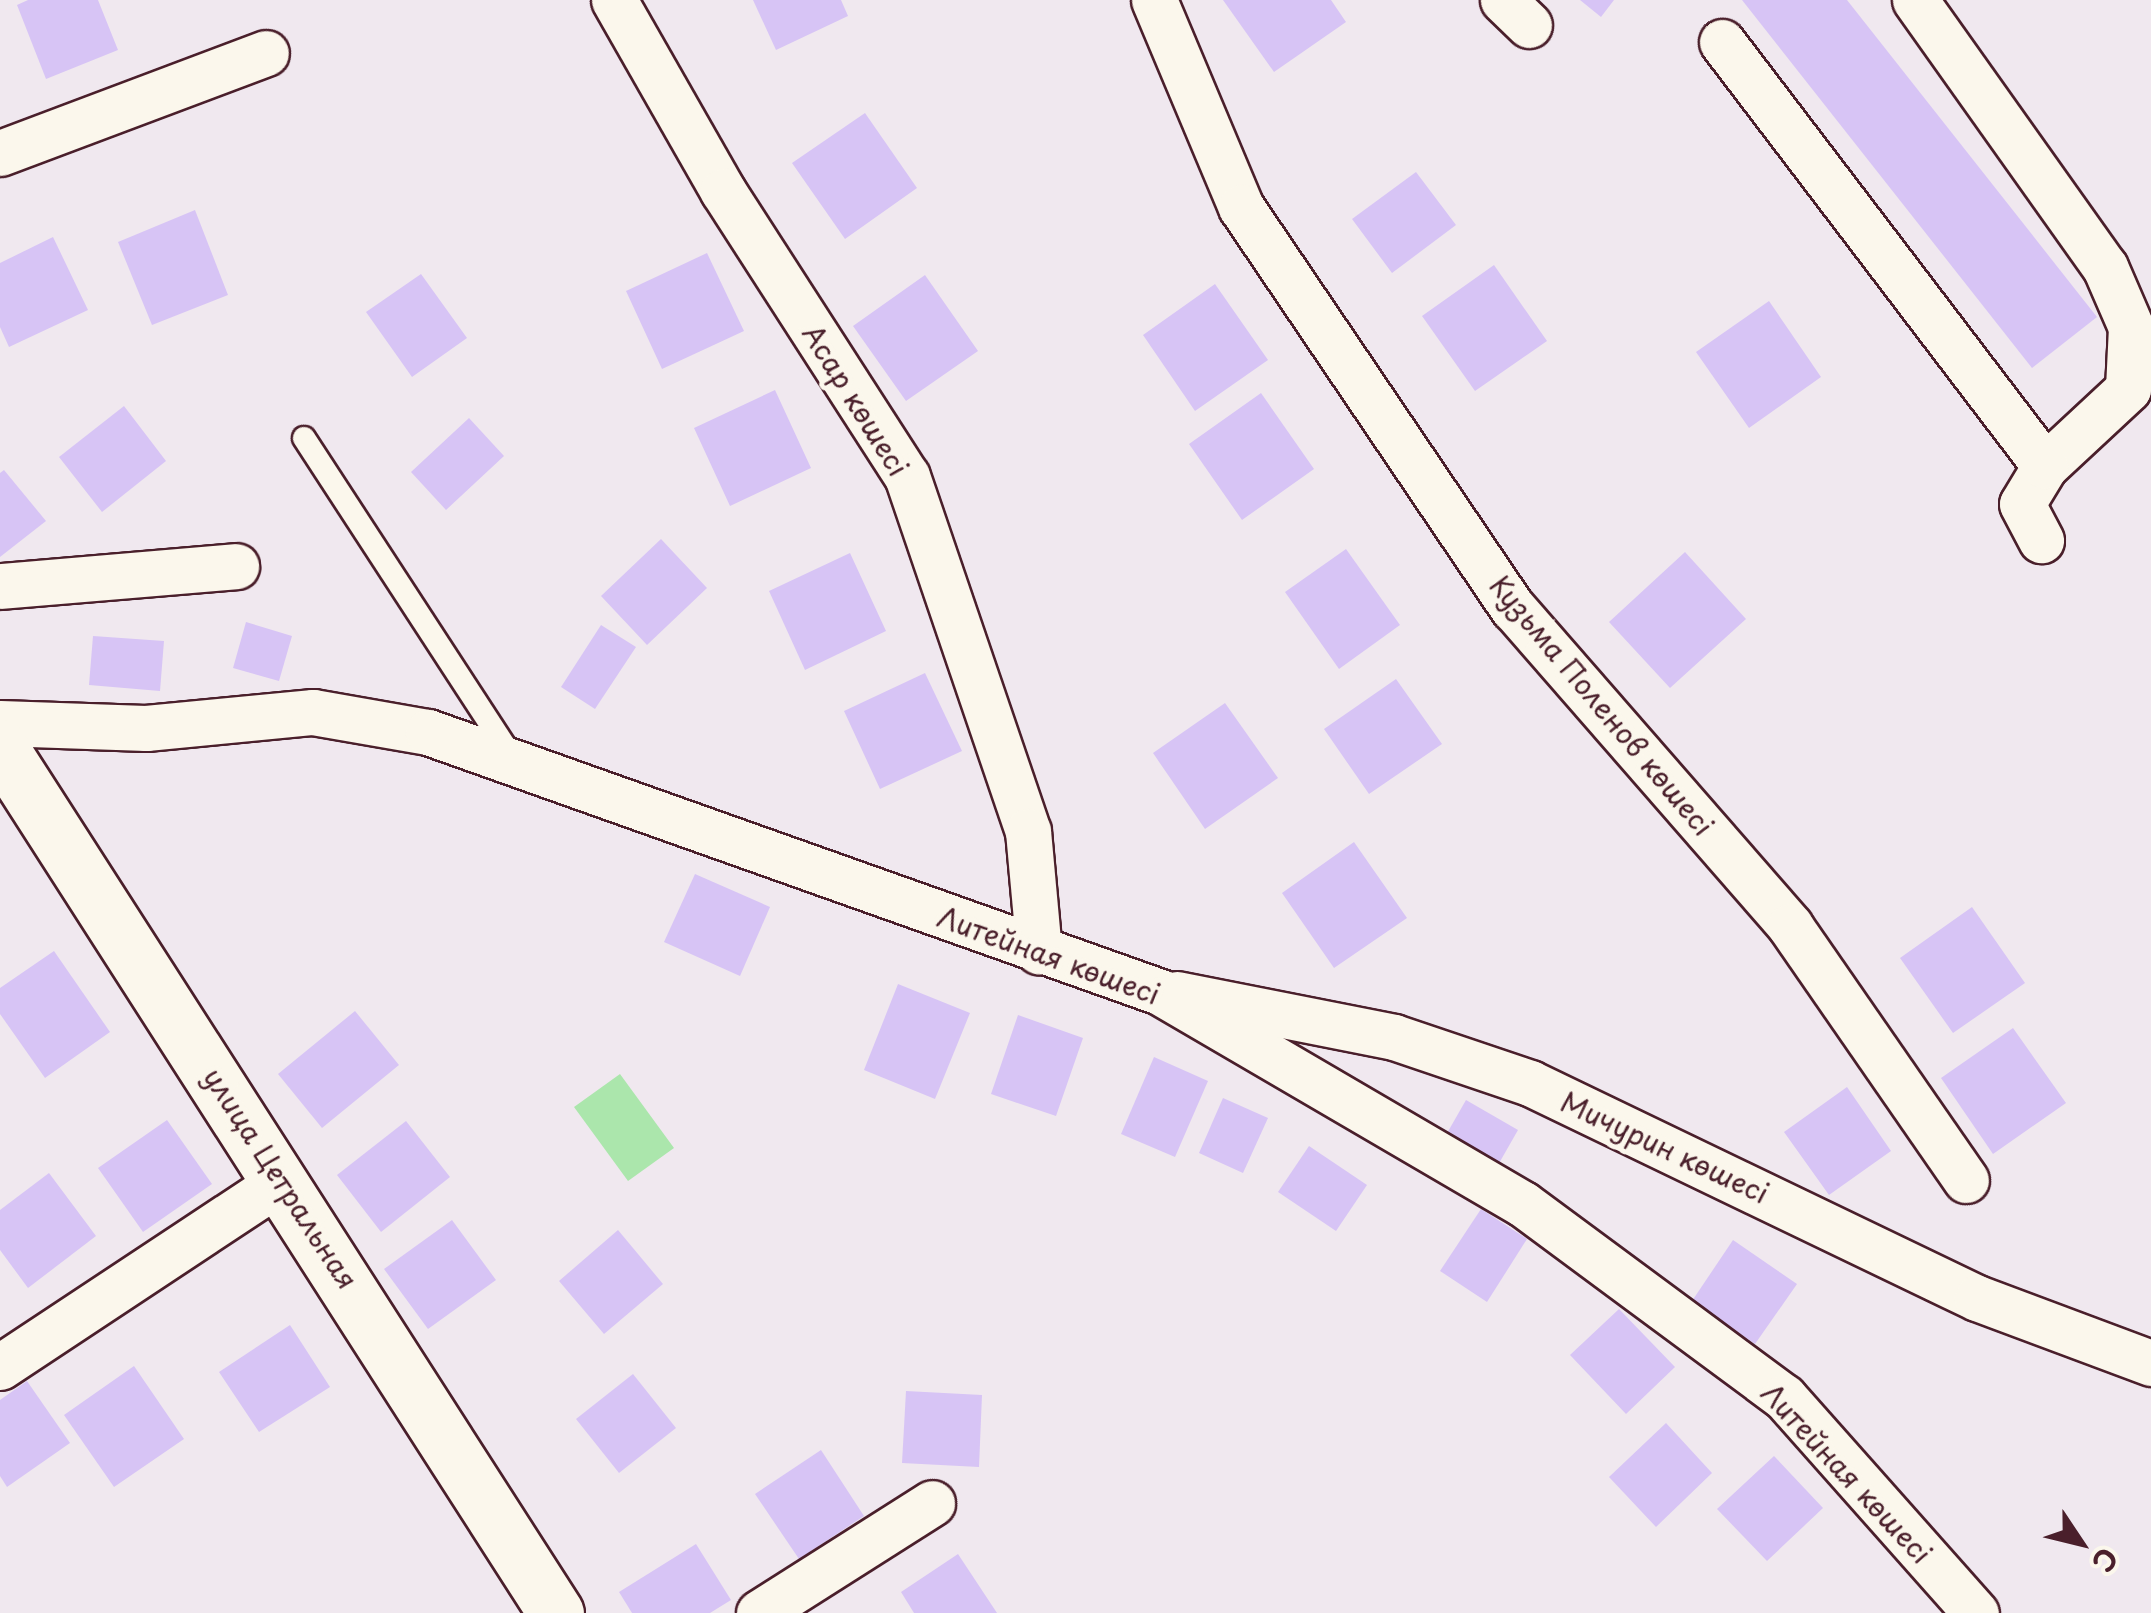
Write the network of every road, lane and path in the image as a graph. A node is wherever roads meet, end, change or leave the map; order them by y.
1 (614, 0) edge
2 (1154, 0) edge
3 (1916, 0) edge
4 (1722, 42) dead end
5 (266, 53) dead end
6 (0, 153) edge
7 (304, 438) dead end
8 (2045, 466) junction
9 (2042, 540) dead end
10 (236, 566) dead end
11 (0, 586) edge
12 (0, 722) edge
13 (0, 747) edge
14 (517, 764) junction
15 (1040, 952) junction
16 (1160, 992) junction
17 (283, 1180) junction
18 (1966, 1180) dead end
19 (2151, 1362) edge
20 (0, 1367) edge
21 (932, 1504) dead end
22 (556, 1613) edge
23 (759, 1613) edge
24 (1976, 1613) edge

1 - 15 street, Асар көшесі
2 - 18 street, Кузьма Поленов көшесі
3 - 8 street
4 - 8 street
5 - 6 street
7 - 14 lane
8 - 9 street
10 - 11 street
12 - 14 street, Литейная көшесі
13 - 17 street, улица Цетральная
14 - 15 street, Литейная көшесі
15 - 16 street, Литейная көшесі
16 - 19 street, Мичурин көшесі
16 - 24 street, Литейная көшесі
17 - 20 street
17 - 22 street, улица Цетральная
21 - 23 street

